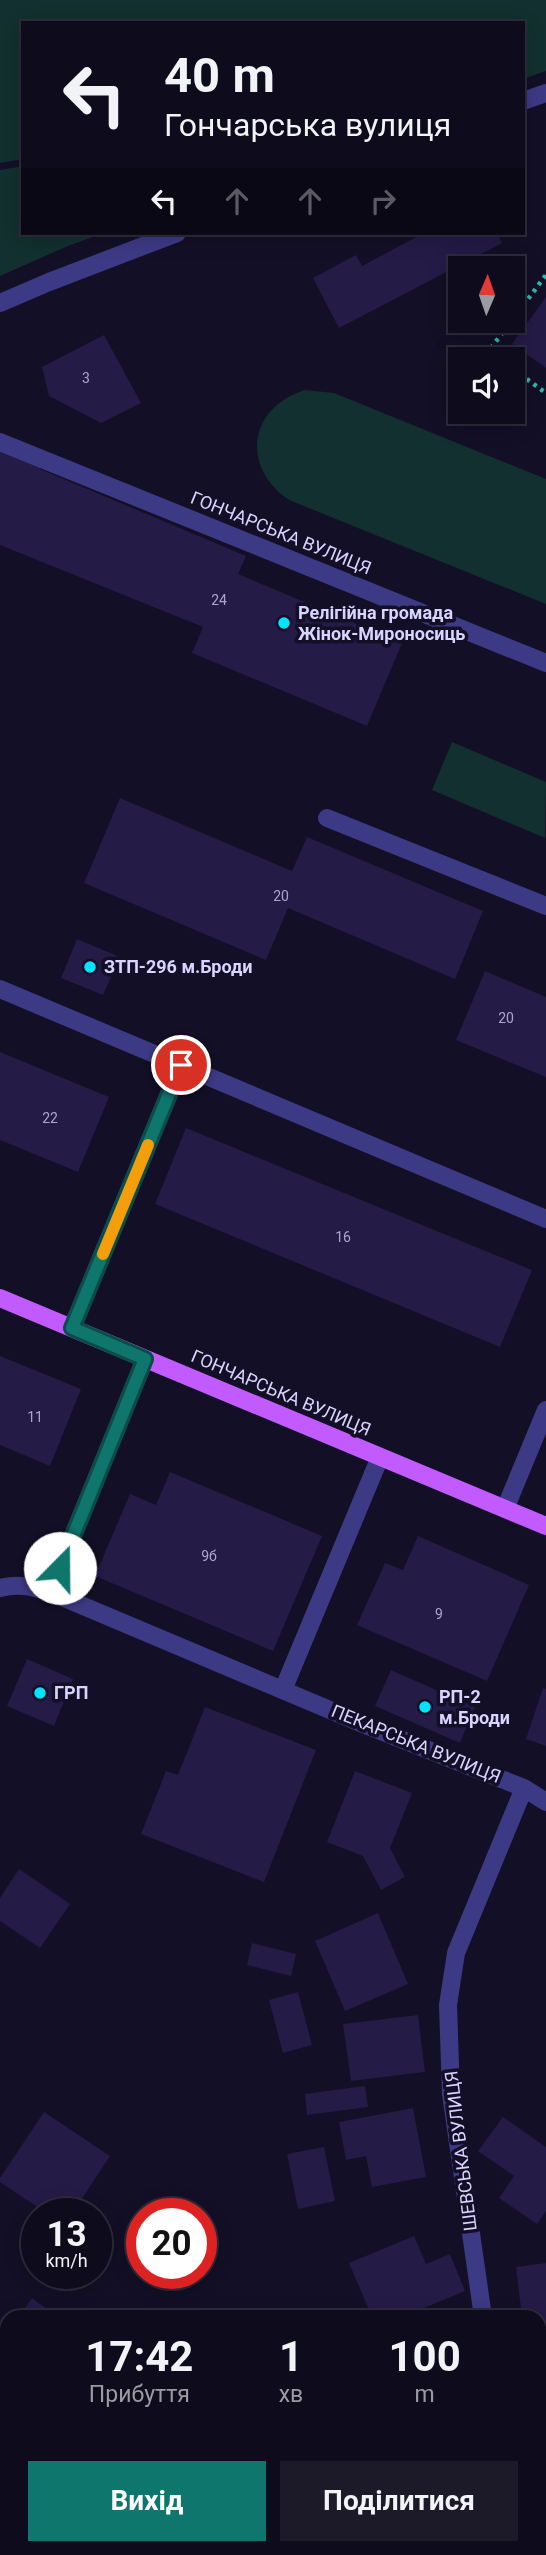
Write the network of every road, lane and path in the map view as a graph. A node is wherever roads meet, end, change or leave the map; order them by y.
1 (546, 93) edge
2 (525, 100) edge
3 (172, 235) edge
4 (546, 275) edge
5 (0, 303) edge
6 (525, 303) edge
7 (525, 378) edge
8 (546, 393) edge
9 (0, 442) edge
10 (546, 663) edge
11 (327, 818) dead end
12 (546, 906) edge
13 (0, 989) edge
14 (181, 1065) junction
15 (546, 1219) edge
16 (0, 1298) edge
17 (72, 1328) junction
18 (145, 1359) junction
19 (546, 1410) edge
20 (380, 1457) junction
21 (505, 1508) junction
22 (546, 1525) edge
23 (0, 1588) edge
24 (50, 1592) junction
25 (283, 1690) junction
26 (524, 1788) junction
27 (546, 1802) edge
28 (482, 2310) edge

1 - 2 street
3 - 5 street
4 - 6 path
7 - 8 path
9 - 10 street, ГОНЧАРСЬКА ВУЛИЦЯ
11 - 12 street
13 - 14 street
14 - 15 street
14 - 17 street
16 - 17 main road, ГОНЧАРСЬКА ВУЛИЦЯ
17 - 18 main road, ГОНЧАРСЬКА ВУЛИЦЯ
18 - 20 main road, ГОНЧАРСЬКА ВУЛИЦЯ
18 - 24 street
19 - 21 street
20 - 21 main road, ГОНЧАРСЬКА ВУЛИЦЯ
20 - 25 street
21 - 22 main road, ГОНЧАРСЬКА ВУЛИЦЯ
23 - 24 street, ПЕКАРСЬКА ВУЛИЦЯ
24 - 25 street, ПЕКАРСЬКА ВУЛИЦЯ
25 - 26 street, ПЕКАРСЬКА ВУЛИЦЯ
26 - 27 street, ПЕКАРСЬКА ВУЛИЦЯ
26 - 28 street, ШЕВСЬКА ВУЛИЦЯ

